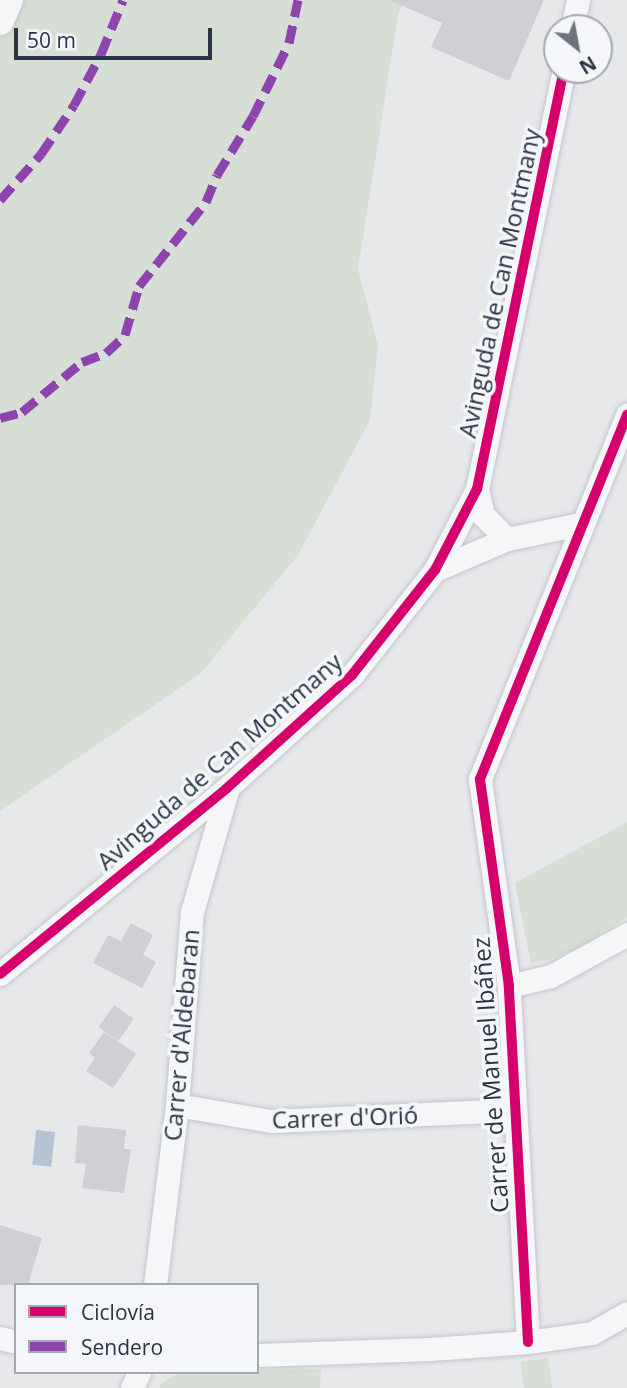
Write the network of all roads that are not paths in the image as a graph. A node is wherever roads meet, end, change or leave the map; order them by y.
1 (9, 0) edge
2 (0, 21) edge
3 (561, 84) edge
4 (625, 424) edge
5 (477, 489) junction
6 (581, 524) junction
7 (507, 539) junction
8 (435, 570) junction
9 (228, 788) junction
10 (627, 934) edge
11 (0, 974) edge
12 (509, 986) junction
13 (177, 1105) junction
14 (514, 1110) junction
15 (155, 1283) edge
16 (627, 1313) edge
17 (528, 1342) junction
18 (259, 1355) edge

1 - 2 street
3 - 5 street, Avinguda de Can Montmany
4 - 6 street, Carrer de Manuel Ibáñez
5 - 7 street
5 - 8 street, Avinguda de Can Montmany
6 - 7 street, Avinguda de Can Montmany
6 - 12 street, Carrer de Manuel Ibáñez
7 - 8 street, Avinguda de Can Montmany
8 - 9 street, Avinguda de Can Montmany
9 - 11 street, Avinguda de Can Montmany
9 - 13 street, Carrer d'Aldebaran
10 - 12 street
12 - 14 street, Carrer de Manuel Ibáñez
13 - 14 street, Carrer d'Orió
13 - 15 street, Carrer d'Aldebaran
14 - 17 street, Carrer de Manuel Ibáñez
16 - 17 street
17 - 18 street

